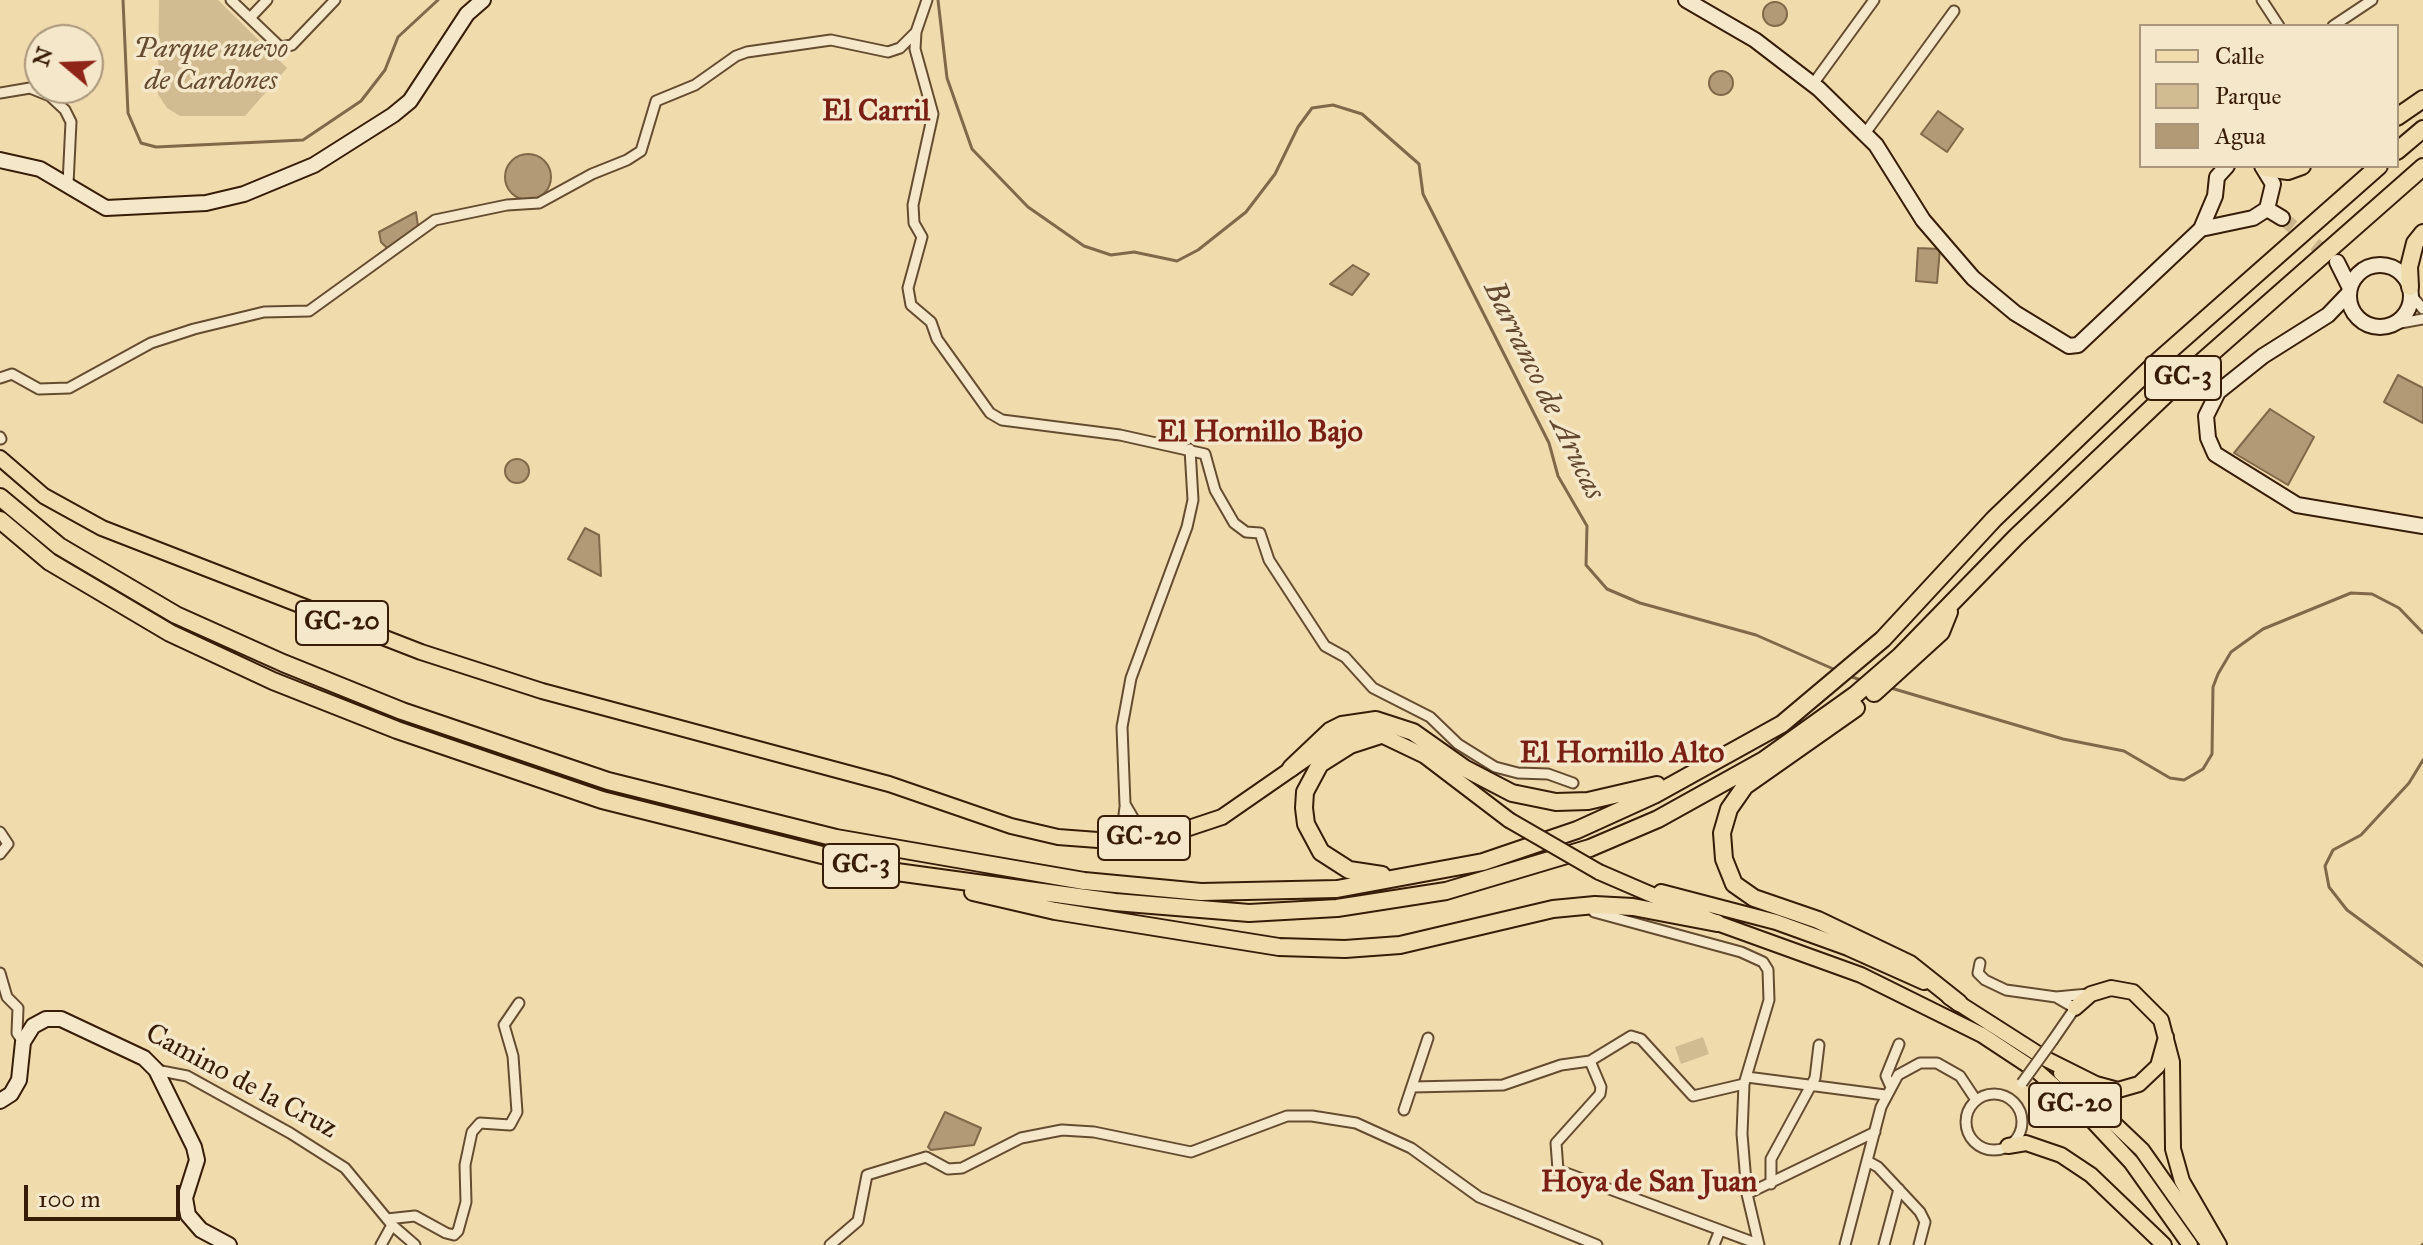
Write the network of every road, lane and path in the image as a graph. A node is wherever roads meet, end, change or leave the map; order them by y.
1 (231, 0) edge
2 (267, 0) edge
3 (318, 0) edge
4 (335, 0) edge
5 (483, 0) edge
6 (927, 0) edge
7 (1686, 0) edge
8 (1874, 0) edge
9 (2262, 0) edge
10 (2372, 0) edge
11 (327, 9) junction
12 (1954, 11) dead end
13 (250, 18) junction
14 (2278, 24) edge
15 (2336, 24) edge
16 (916, 32) junction
17 (1813, 84) junction
18 (0, 93) edge
19 (2423, 99) edge
20 (2399, 116) edge
21 (2423, 129) edge
22 (1866, 132) junction
23 (2399, 149) edge
24 (0, 160) edge
25 (2423, 167) edge
26 (2225, 168) edge
27 (2265, 168) edge
28 (2270, 168) edge
29 (2296, 168) edge
30 (2377, 168) edge
31 (68, 184) junction
32 (2215, 196) junction
33 (2267, 209) junction
34 (2282, 218) tunnel mouth
35 (2237, 219) junction
36 (2201, 229) junction
37 (2423, 233) edge
38 (2364, 270) junction
39 (2349, 290) junction
40 (2411, 291) junction
41 (2423, 309) edge
42 (2358, 319) junction
43 (2423, 319) edge
44 (2320, 321) junction
45 (2395, 324) junction
46 (0, 378) edge
47 (1190, 449) junction
48 (0, 458) edge
49 (0, 497) edge
50 (0, 520) edge
51 (2423, 526) edge
52 (1381, 735) junction
53 (1769, 763) junction
54 (1291, 768) junction
55 (1686, 778) junction
56 (1573, 783) dead end
57 (1125, 804) junction
58 (0, 832) edge
59 (1145, 838) junction
60 (1111, 841) junction
61 (0, 854) edge
62 (882, 870) junction
63 (1412, 876) junction
64 (1637, 888) junction
65 (1567, 907) junction
66 (1717, 923) junction
67 (1980, 963) dead end
68 (0, 973) edge
69 (2091, 994) junction
70 (2056, 997) junction
71 (519, 1003) dead end
72 (1959, 1003) junction
73 (2075, 1008) junction
74 (2166, 1037) junction
75 (1428, 1038) dead end
76 (23, 1042) junction
77 (1899, 1044) dead end
78 (1819, 1045) dead end
79 (2046, 1059) junction
80 (1590, 1061) junction
81 (156, 1070) junction
82 (1745, 1080) junction
83 (1811, 1085) junction
84 (1890, 1085) junction
85 (1412, 1087) junction
86 (1885, 1095) junction
87 (2010, 1099) junction
88 (1976, 1100) junction
89 (0, 1101) edge
90 (1404, 1110) dead end
91 (1875, 1132) junction
92 (1862, 1138) junction
93 (2008, 1146) junction
94 (1870, 1150) junction
95 (1867, 1161) junction
96 (1771, 1184) junction
97 (1899, 1189) junction
98 (1747, 1194) junction
99 (390, 1222) junction
100 (1720, 1230) junction
101 (229, 1245) edge
102 (381, 1245) edge
103 (415, 1245) edge
104 (830, 1245) edge
105 (1597, 1245) edge
106 (1714, 1245) edge
107 (1758, 1245) edge
108 (1845, 1245) edge
109 (1884, 1245) edge
110 (1919, 1245) edge
111 (2164, 1245) edge
112 (2190, 1245) edge
113 (2209, 1245) edge
114 (2219, 1245) edge

1 - 13 street
2 - 13 street
3 - 11 street
4 - 11 street
5 - 31 street
6 - 16 street
7 - 17 street
8 - 17 street
9 - 14 street
10 - 15 street
11 - 13 street
12 - 22 street
16 - 46 street
16 - 47 street
17 - 22 street
18 - 31 street
19 - 20 highway
21 - 23 highway
22 - 36 street
24 - 31 street
25 - 53 highway, GC-3
26 - 32 street
27 - 33 street
28 - 29 highway
30 - 55 highway, GC-3
32 - 35 street
32 - 36 street
33 - 34 street
33 - 35 street
35 - 36 street
37 - 40 highway
38 - 39 street
38 - 39 street
38 - 40 street
39 - 42 street
39 - 44 street
40 - 41 street
40 - 45 street
42 - 44 street
42 - 45 street
43 - 45 street
44 - 51 street
47 - 56 street
47 - 57 street
48 - 60 main road, GC-20
49 - 63 highway, GC-3
50 - 62 highway, GC-3
52 - 54 main road, GC-20
52 - 63 highway
52 - 64 main road, GC-20, bridge
53 - 62 highway, GC-3
53 - 72 highway
54 - 55 highway
54 - 59 main road, GC-20
55 - 63 highway, GC-3
57 - 59 street
57 - 60 street
58 - 61 street
59 - 60 main road, GC-20
62 - 65 highway
64 - 66 main road, GC-20
64 - 72 main road, GC-20
65 - 66 highway
65 - 82 street
66 - 112 main road, GC-20
67 - 70 street
68 - 76 street
69 - 70 street
69 - 73 main road
69 - 74 main road
70 - 73 street
71 - 99 street
72 - 79 main road, GC-20
73 - 87 street, bridge
74 - 79 main road
74 - 114 main road
75 - 85 street
76 - 81 street, Camino de la Cruz
76 - 89 street
77 - 84 street
78 - 83 street
79 - 113 main road, GC-20
80 - 82 street
80 - 85 street
80 - 100 street
81 - 99 street, Camino de la Cruz
81 - 101 street
82 - 83 street
82 - 98 street
83 - 86 street
83 - 96 street
84 - 86 street
84 - 88 street
85 - 90 street
86 - 91 street
87 - 88 street
87 - 93 street
88 - 93 street
91 - 92 street
91 - 94 street
92 - 94 street
92 - 96 street
93 - 111 main road
94 - 95 street
95 - 97 street
95 - 108 street
96 - 98 street
97 - 109 street
97 - 110 street
98 - 107 street
99 - 102 street
99 - 103 street, Camino de la Cruz
100 - 106 street
100 - 107 street
104 - 105 street

